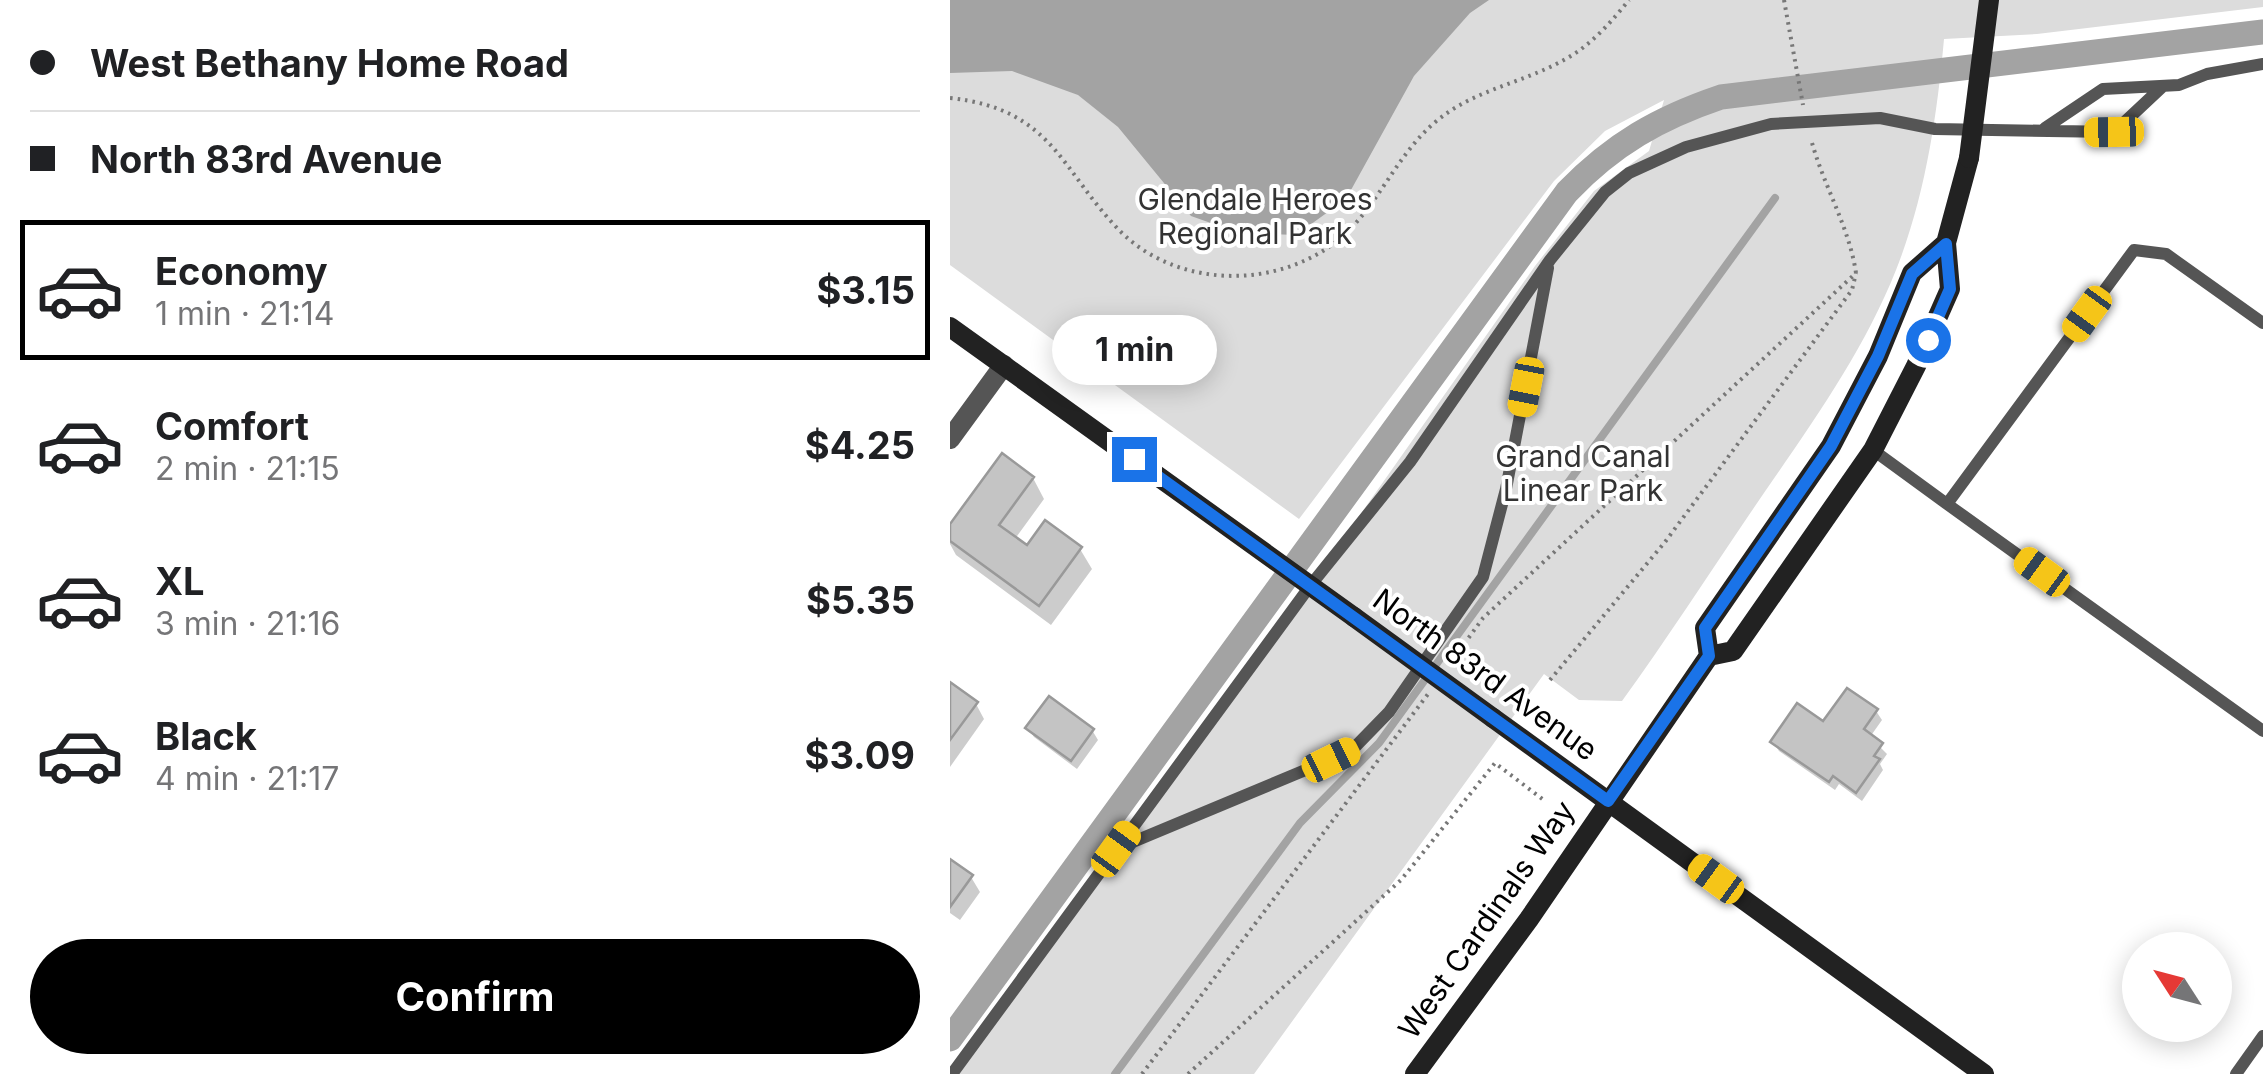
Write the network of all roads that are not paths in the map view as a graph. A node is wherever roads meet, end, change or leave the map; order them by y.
1 (1989, 0) edge
2 (2263, 64) edge
3 (2162, 88) junction
4 (2043, 129) junction
5 (1946, 244) junction
6 (1550, 260) junction
7 (2263, 323) edge
8 (950, 326) edge
9 (1004, 365) junction
10 (950, 439) edge
11 (1873, 450) junction
12 (1946, 504) junction
13 (1310, 586) junction
14 (1709, 656) junction
15 (2263, 731) edge
16 (1608, 801) junction
17 (1116, 849) junction
18 (2263, 1036) edge
19 (952, 1074) edge
20 (1415, 1074) edge
21 (1984, 1074) edge
22 (2236, 1074) edge

1 - 5 main road, bridge
2 - 3 lane
3 - 4 lane
3 - 4 lane
4 - 6 lane
5 - 11 main road
5 - 14 main road
6 - 13 lane
6 - 17 lane
7 - 12 lane
8 - 9 main road, North 83rd Avenue
9 - 10 street
9 - 13 main road, North 83rd Avenue
11 - 12 lane
11 - 14 main road
12 - 15 lane
13 - 16 main road, North 83rd Avenue, bridge
13 - 17 lane
14 - 16 main road, West Cardinals Way
16 - 20 main road, West Cardinals Way
16 - 21 main road, North 83rd Avenue
17 - 19 lane
18 - 22 lane

